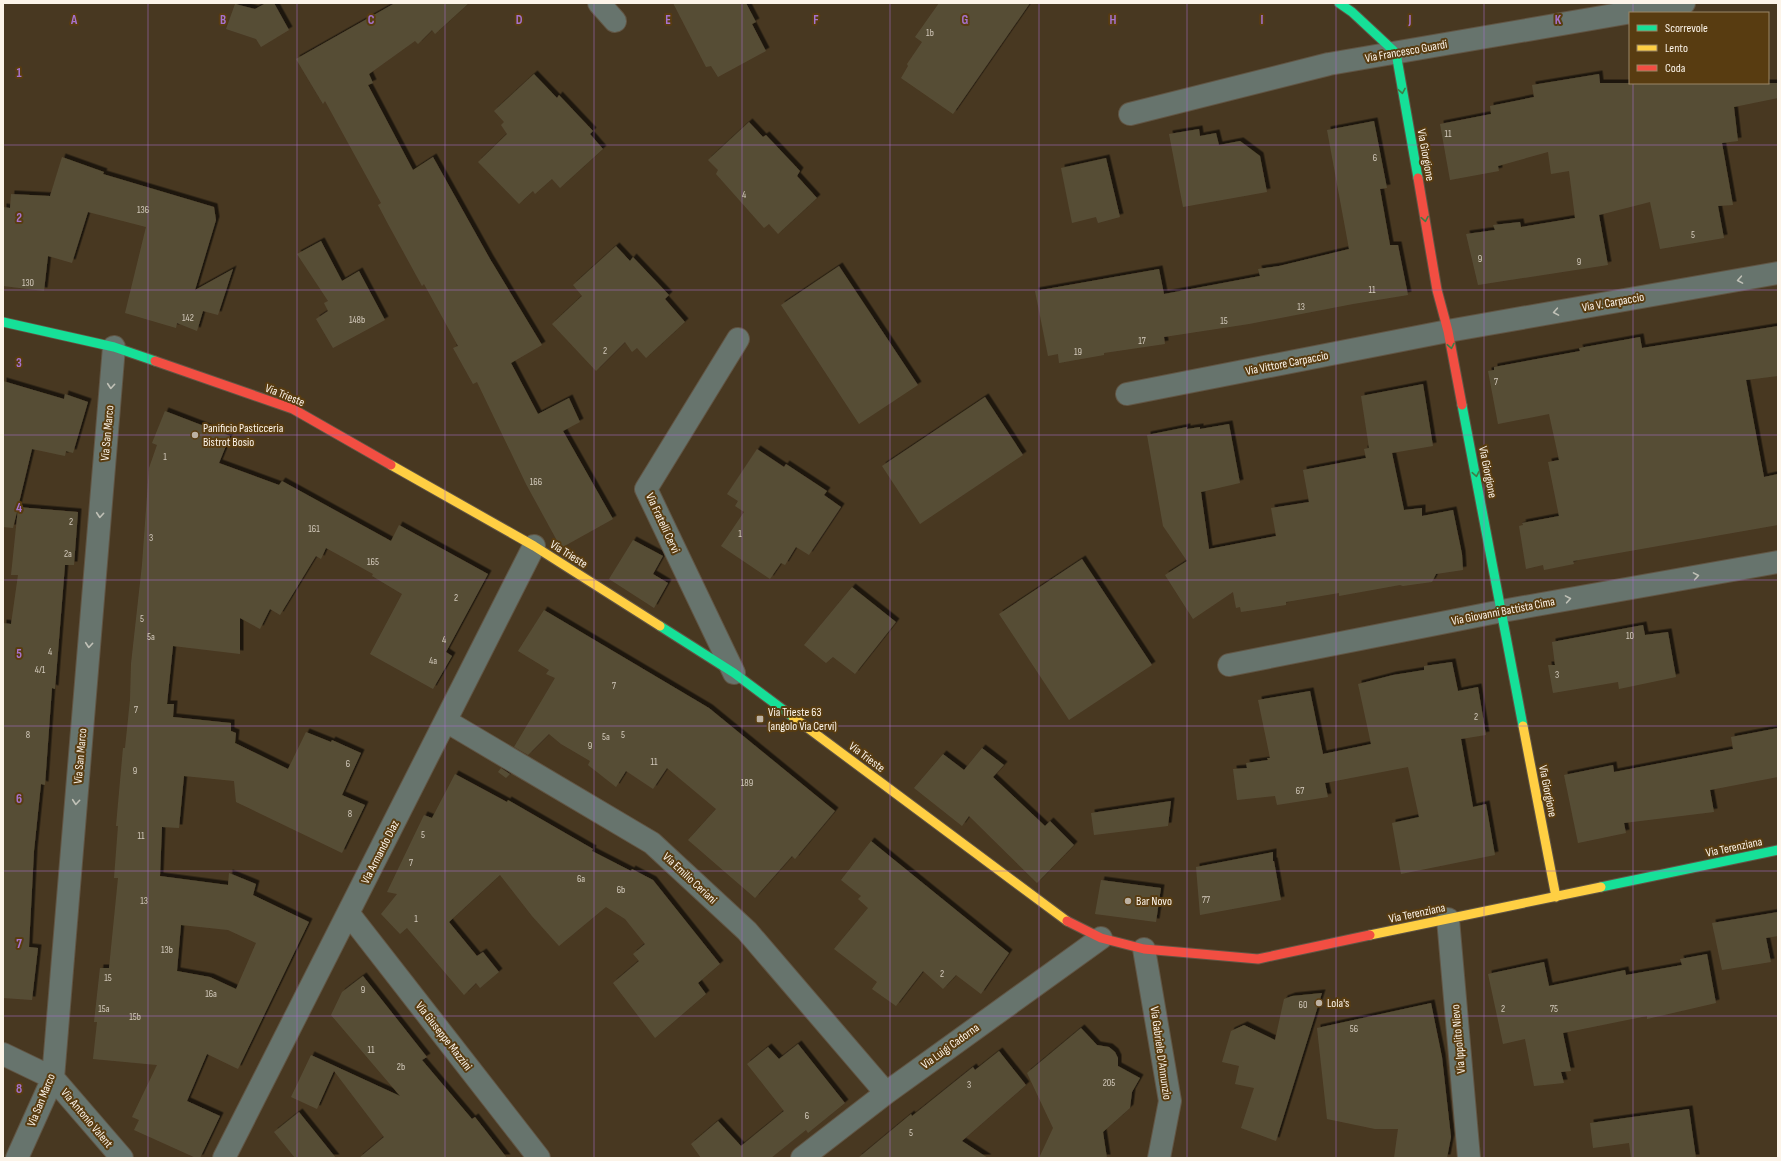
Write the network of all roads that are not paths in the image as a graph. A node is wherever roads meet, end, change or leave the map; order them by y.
1 (599, 3) edge
2 (1339, 3) edge
3 (1684, 3) edge
4 (1632, 12) edge
5 (1629, 13) edge
6 (615, 21) dead end
7 (1396, 53) junction
8 (1130, 114) dead end
9 (1778, 273) edge
10 (3, 322) edge
11 (1448, 331) junction
12 (738, 339) dead end
13 (114, 347) junction
14 (1127, 394) dead end
15 (534, 546) junction
16 (1778, 562) edge
17 (1502, 611) junction
18 (1229, 665) dead end
19 (734, 673) junction
20 (446, 721) junction
21 (1778, 850) edge
22 (1556, 897) junction
23 (349, 914) junction
24 (1063, 919) joint
25 (1448, 919) junction
26 (1101, 938) junction
27 (1144, 949) junction
28 (3, 1054) edge
29 (53, 1078) junction
30 (886, 1093) junction
31 (17, 1158) edge
32 (122, 1158) edge
33 (224, 1158) edge
34 (539, 1158) edge
35 (802, 1158) edge
36 (1159, 1158) edge
37 (1469, 1158) edge

1 - 6 street
2 - 7 street
3 - 4 street, Via Francesco Guardi
5 - 7 street, Via Francesco Guardi
7 - 8 street, Via Francesco Guardi
7 -> 11 street, Via Giorgione
9 -> 11 street, Via V. Carpaccio
10 - 13 street, Via Trieste
11 - 14 street, Via Vittore Carpaccio
11 -> 17 street, Via Giorgione
12 - 19 street, Via Fratelli Cervi
13 - 15 street, Via Trieste
13 -> 29 street, Via San Marco
15 - 19 street, Via Trieste
15 - 20 street, Via Armando Diaz
17 -> 16 street, Via Giovanni Battista Cima
17 - 18 street, Via Giovanni Battista Cima
17 - 22 street, Via Giorgione
19 - 24 street, Via Trieste
20 - 23 street, Via Armando Diaz
20 - 30 street, Via Emilio Ceriani
21 - 22 street, Via Terenziana
22 - 25 street, Via Terenziana
23 - 33 street, Via Armando Diaz
23 - 34 street, Via Giuseppe Mazzini
24 - 26 street, Via Terenziana
25 - 27 street, Via Terenziana
25 - 37 street, Via Ippolito Nievo
26 - 27 street, Via Terenziana
26 - 30 street, Via Luigi Cadorna
27 - 36 street, Via Gabriele D'Annunzio
28 - 29 street
29 - 31 street, Via San Marco
29 - 32 street, Via Antonio Valent
30 - 35 street, Via Luigi Cadorna

